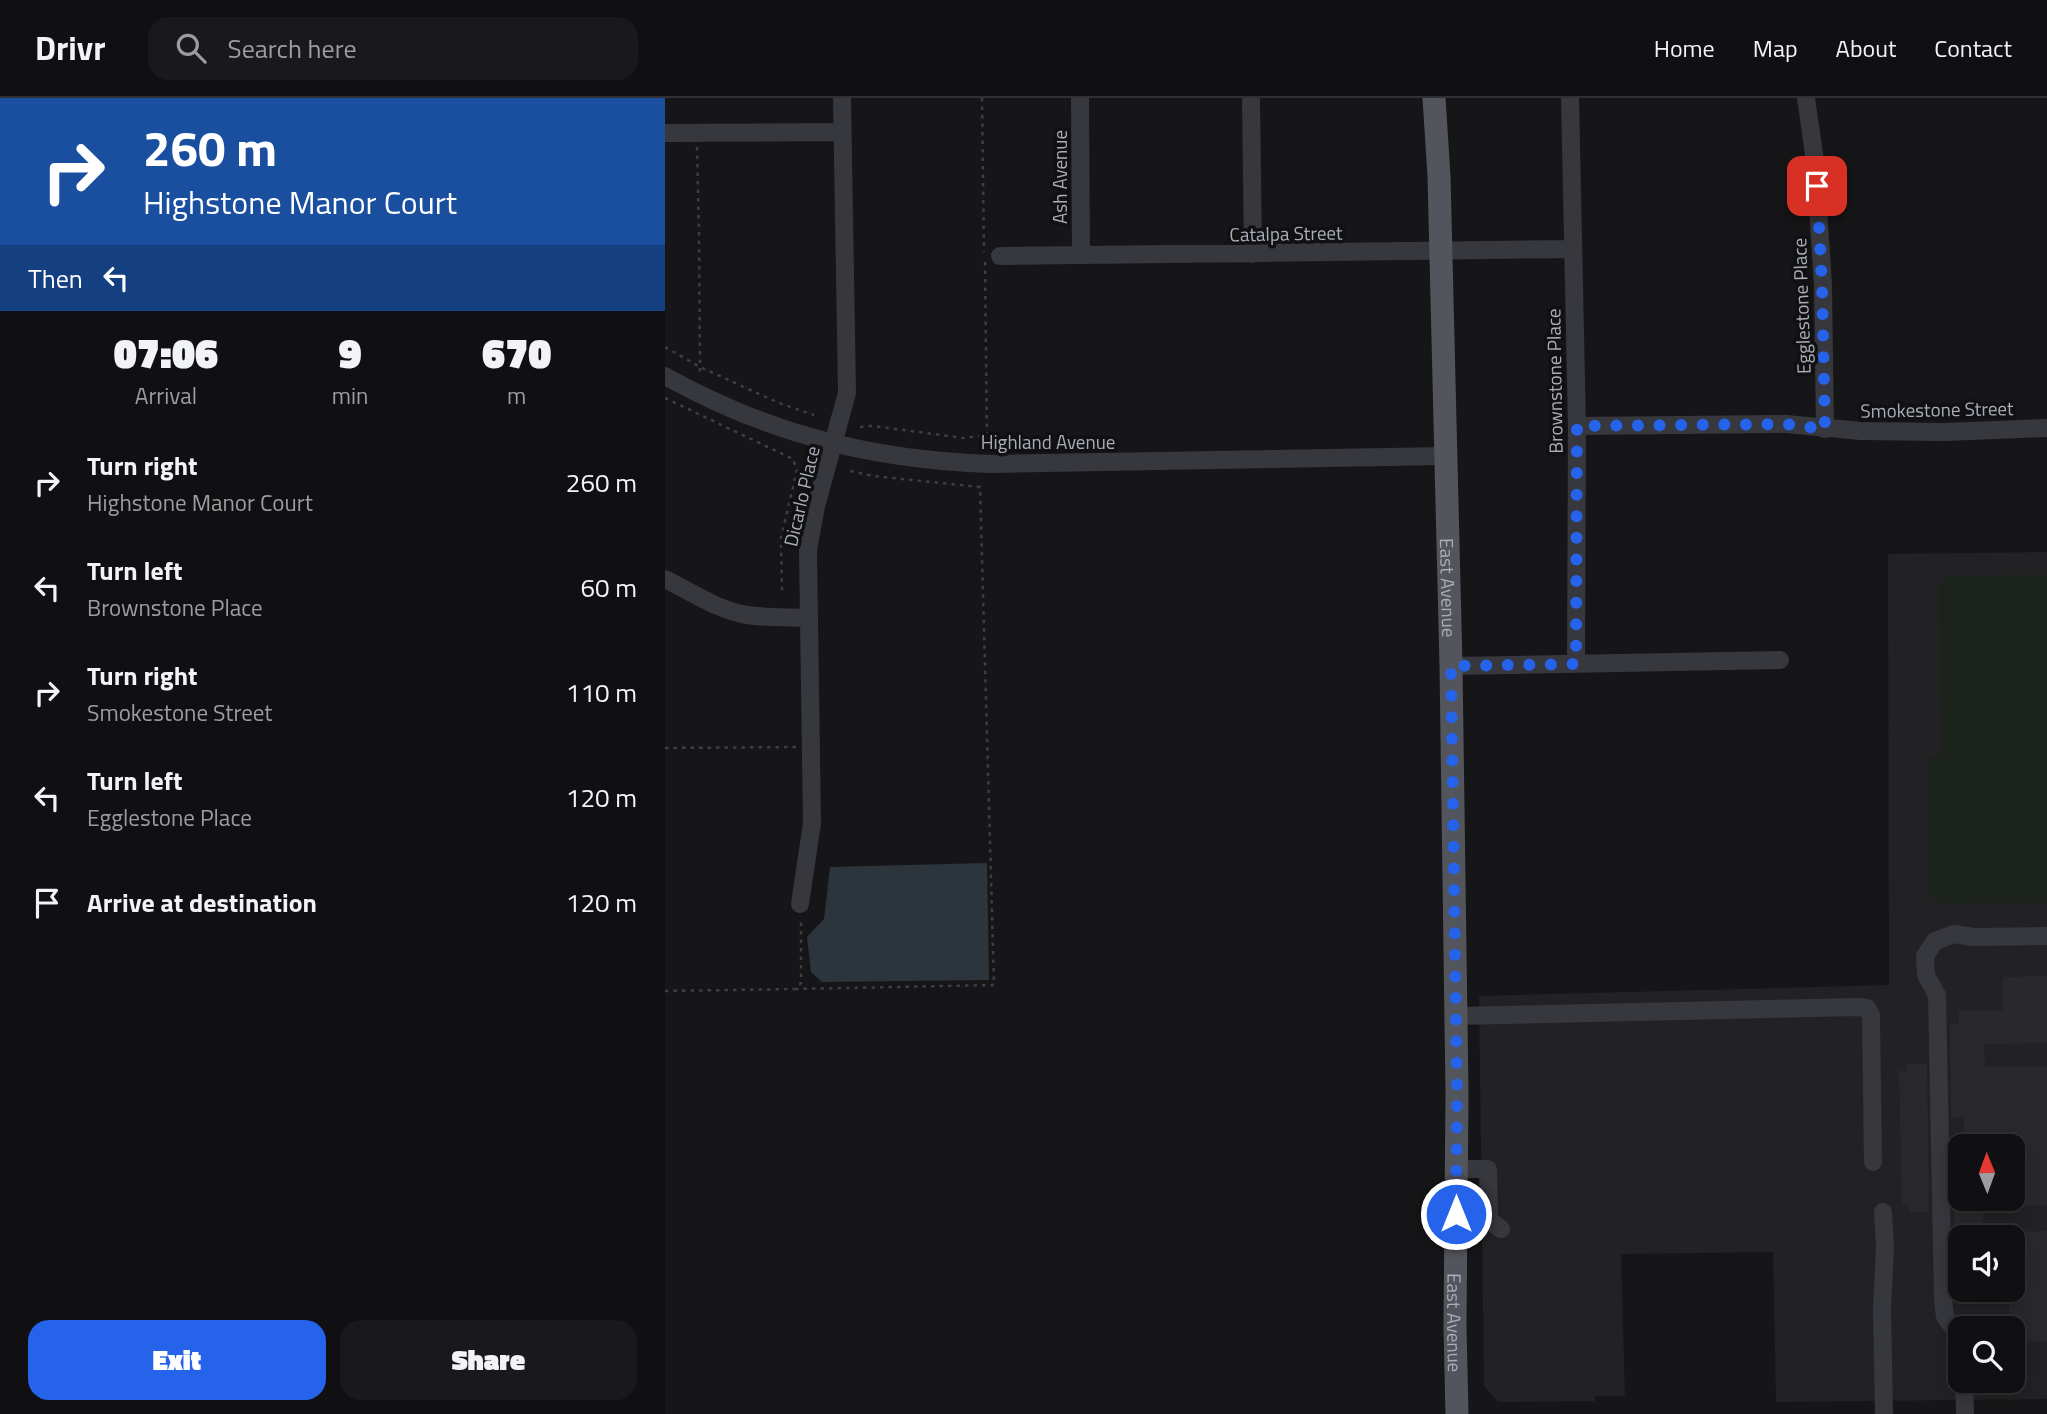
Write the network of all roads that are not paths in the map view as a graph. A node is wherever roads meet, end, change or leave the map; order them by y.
1 (842, 98) edge
2 (1080, 98) edge
3 (1251, 98) edge
4 (1434, 98) edge
5 (1570, 98) edge
6 (1805, 98) edge
7 (842, 132) junction
8 (665, 133) edge
9 (1573, 249) junction
10 (1440, 252) junction
11 (1253, 254) junction
12 (1081, 255) junction
13 (1000, 256) dead end
14 (665, 376) edge
15 (1577, 426) junction
16 (2047, 428) edge
17 (1825, 429) junction
18 (833, 445) junction
19 (1446, 456) junction
20 (665, 579) edge
21 (808, 618) junction
22 (1780, 660) dead end
23 (1576, 664) junction
24 (1451, 666) junction
25 (800, 904) road end
26 (2047, 936) edge
27 (1456, 1016) junction
28 (1873, 1162) dead end
29 (1456, 1169) junction
30 (1883, 1212) dead end
31 (1501, 1229) dead end
32 (1948, 1321) edge
33 (1964, 1393) edge
34 (1457, 1414) edge
35 (1884, 1414) edge
36 (1965, 1414) edge

1 - 7 street, Dicarlo Place
2 - 12 street, Ash Avenue
3 - 11 street
4 - 10 main road, East Avenue
5 - 9 street, Brownstone Place
6 - 17 street, Egglestone Place
7 - 8 street
7 - 18 street, Dicarlo Place
9 - 10 street, Catalpa Street
9 - 15 street, Brownstone Place
10 - 11 street, Catalpa Street
10 - 19 main road, East Avenue
11 - 12 street, Catalpa Street
12 - 13 street, Catalpa Street
14 - 18 street, Highland Avenue
15 - 17 street, Smokestone Street
15 - 23 street, Brownstone Place
16 - 17 street, Smokestone Street
18 - 19 street, Highland Avenue
18 - 21 street, Dicarlo Place
19 - 24 main road, East Avenue
20 - 21 street
21 - 25 street, Dicarlo Place
22 - 23 street
23 - 24 street
24 - 27 main road, East Avenue
26 - 32 street
27 - 28 street
27 - 29 main road, East Avenue
29 - 31 street
29 - 34 main road, East Avenue
30 - 35 street
33 - 36 street

